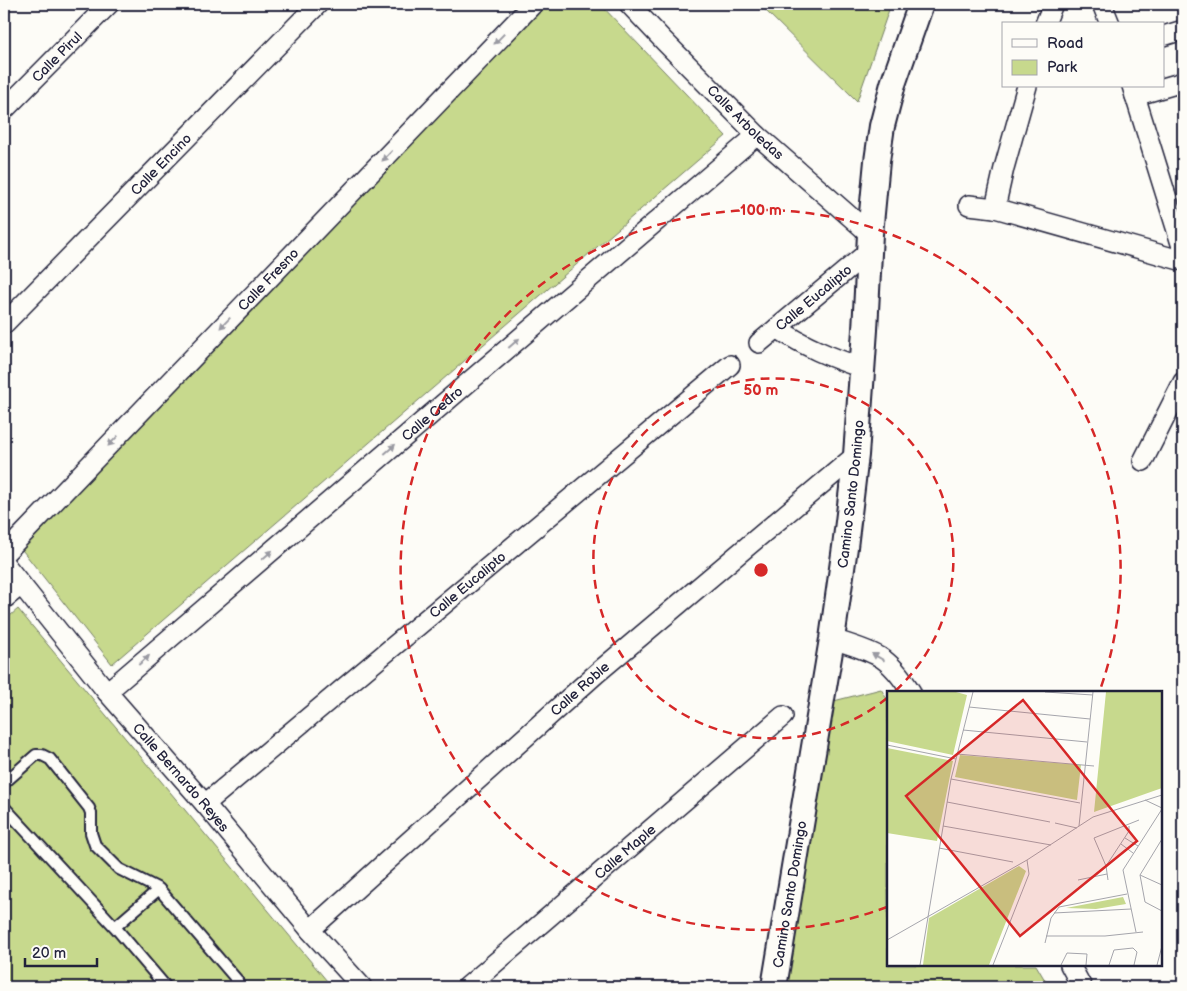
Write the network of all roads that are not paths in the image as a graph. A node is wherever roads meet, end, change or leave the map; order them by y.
1 (109, 4) edge
2 (318, 4) edge
3 (533, 4) edge
4 (629, 4) edge
5 (921, 4) edge
6 (1053, 4) edge
7 (1102, 4) edge
8 (1046, 22) edge
9 (1109, 22) edge
10 (1183, 30) edge
11 (1164, 36) edge
12 (1183, 82) edge
13 (1164, 85) edge
14 (1026, 88) edge
15 (1150, 88) edge
16 (1133, 91) edge
17 (4, 110) edge
18 (757, 135) junction
19 (969, 205) dead end
20 (995, 208) junction
21 (869, 243) junction
22 (1183, 250) edge
23 (1183, 261) edge
24 (4, 324) edge
25 (777, 328) junction
26 (759, 343) dead end
27 (730, 365) dead end
28 (862, 368) junction
29 (1183, 382) edge
30 (856, 455) junction
31 (1143, 461) dead end
32 (4, 554) edge
33 (4, 563) edge
34 (21, 585) junction
35 (4, 599) edge
36 (832, 639) junction
37 (910, 691) edge
38 (107, 692) junction
39 (783, 716) dead end
40 (4, 783) edge
41 (204, 804) junction
42 (4, 807) edge
43 (159, 889) junction
44 (115, 928) junction
45 (310, 930) junction
46 (1071, 966) edge
47 (354, 985) edge
48 (166, 987) edge
49 (239, 987) edge
50 (467, 987) edge
51 (774, 987) edge
52 (1082, 987) edge

1 - 17 street, Calle Pirul
2 - 24 street, Calle Encino
3 -> 32 street, Calle Fresno
4 - 18 street, Calle Arboledas
5 - 21 street, Camino Santo Domingo
6 - 8 street
7 - 9 street
10 - 11 street
12 - 13 street
14 - 20 street
15 - 16 street
16 - 22 street
18 - 21 street, Calle Arboledas
38 -> 18 street, Calle Cedro
19 - 20 street
20 - 23 street
21 - 25 street, Calle Eucalipto
21 - 28 street, Camino Santo Domingo
25 - 26 street, Calle Eucalipto
25 - 28 street
27 - 41 street, Calle Eucalipto
28 - 30 street, Camino Santo Domingo
29 - 31 street
30 - 36 street, Camino Santo Domingo
30 - 45 street, Calle Roble
33 - 34 street, Calle Bernardo Reyes
34 - 35 street
34 - 38 street, Calle Bernardo Reyes
37 -> 36 street
36 - 51 street, Camino Santo Domingo
38 - 41 street, Calle Bernardo Reyes
39 - 50 street, Calle Maple
40 - 43 lane
41 - 45 street, Calle Bernardo Reyes
42 - 44 lane
43 - 44 lane
43 - 49 lane
44 - 48 lane
45 - 47 street, Calle Bernardo Reyes
46 - 52 street

